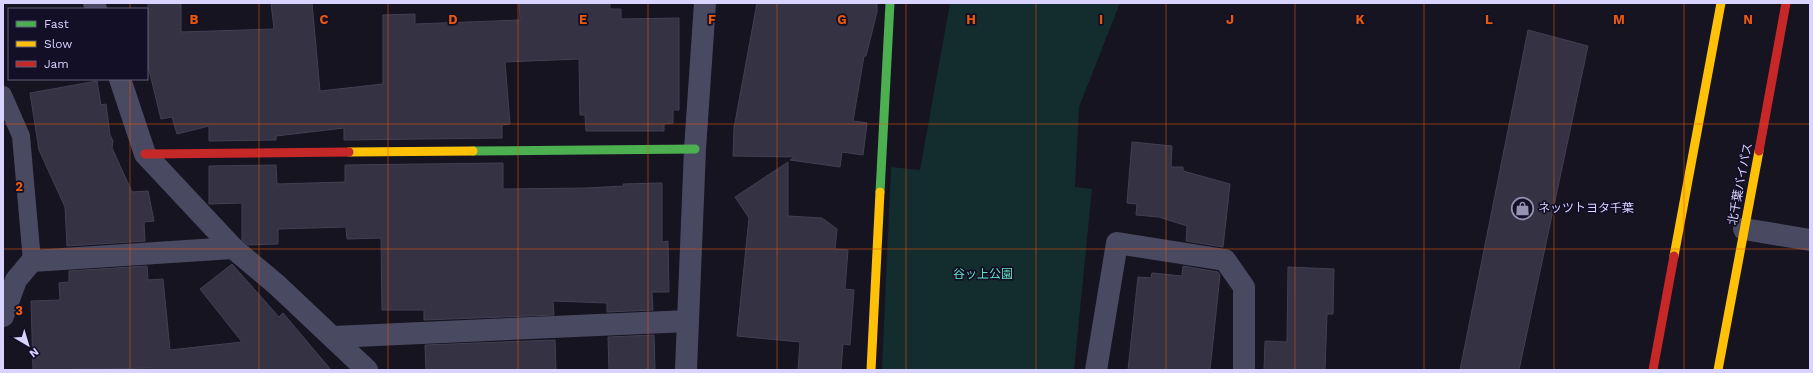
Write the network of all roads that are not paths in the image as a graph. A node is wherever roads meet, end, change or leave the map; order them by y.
1 (705, 3) edge
2 (890, 3) edge
3 (1721, 3) edge
4 (1786, 3) edge
5 (120, 80) edge
6 (3, 95) edge
7 (695, 149) junction
8 (146, 154) junction
9 (1744, 229) junction
10 (1810, 240) edge
11 (233, 248) junction
12 (32, 261) junction
13 (3, 316) edge
14 (688, 321) junction
15 (333, 337) junction
16 (367, 370) edge
17 (686, 370) edge
18 (871, 370) edge
19 (1096, 370) edge
20 (1244, 370) edge
21 (1653, 370) edge
22 (1718, 370) edge

1 - 7 street
2 - 18 main road
3 - 21 main road
4 - 9 main road, 北千葉バイパス
5 - 8 street
6 - 12 lane
7 - 8 main road
7 - 14 street
8 - 11 street
9 - 10 street
9 - 22 main road, 北千葉バイパス
11 - 12 street
11 - 15 street
12 - 13 street
14 - 15 street
14 - 17 street
15 - 16 street
19 - 20 street

